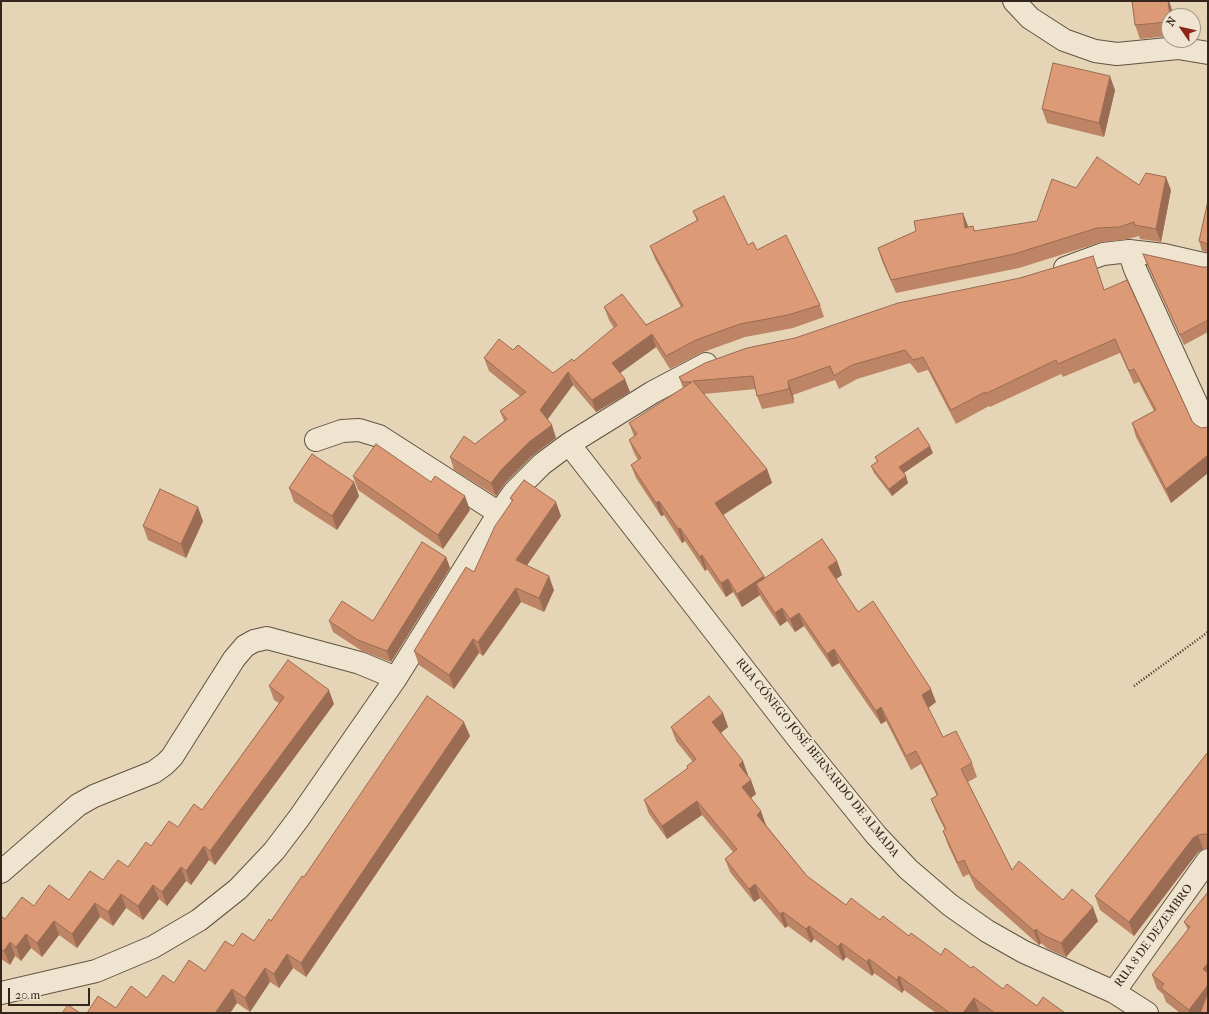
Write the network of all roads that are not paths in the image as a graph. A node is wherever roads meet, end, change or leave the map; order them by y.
1 (1014, 1) edge
2 (1208, 53) edge
3 (1129, 251) junction
4 (1208, 265) edge
5 (1043, 274) edge
6 (727, 357) edge
7 (1208, 429) edge
8 (316, 440) dead end
9 (570, 444) junction
10 (499, 513) junction
11 (396, 678) junction
12 (1208, 860) edge
13 (1, 872) edge
14 (1114, 992) junction
15 (1, 993) edge
16 (1148, 1013) edge

1 - 2 street
3 - 4 street
3 - 5 street
3 - 7 street
6 - 9 street
8 - 10 street
9 - 10 street
9 - 14 street, RUA CÓNEGO JOSÉ BERNARDO DE ALMADA
10 - 11 street
11 - 13 street
11 - 15 street
12 - 14 street, RUA 8 DE DEZEMBRO
14 - 16 street, RUA CÓNEGO JOSÉ BERNARDO DE ALMADA

